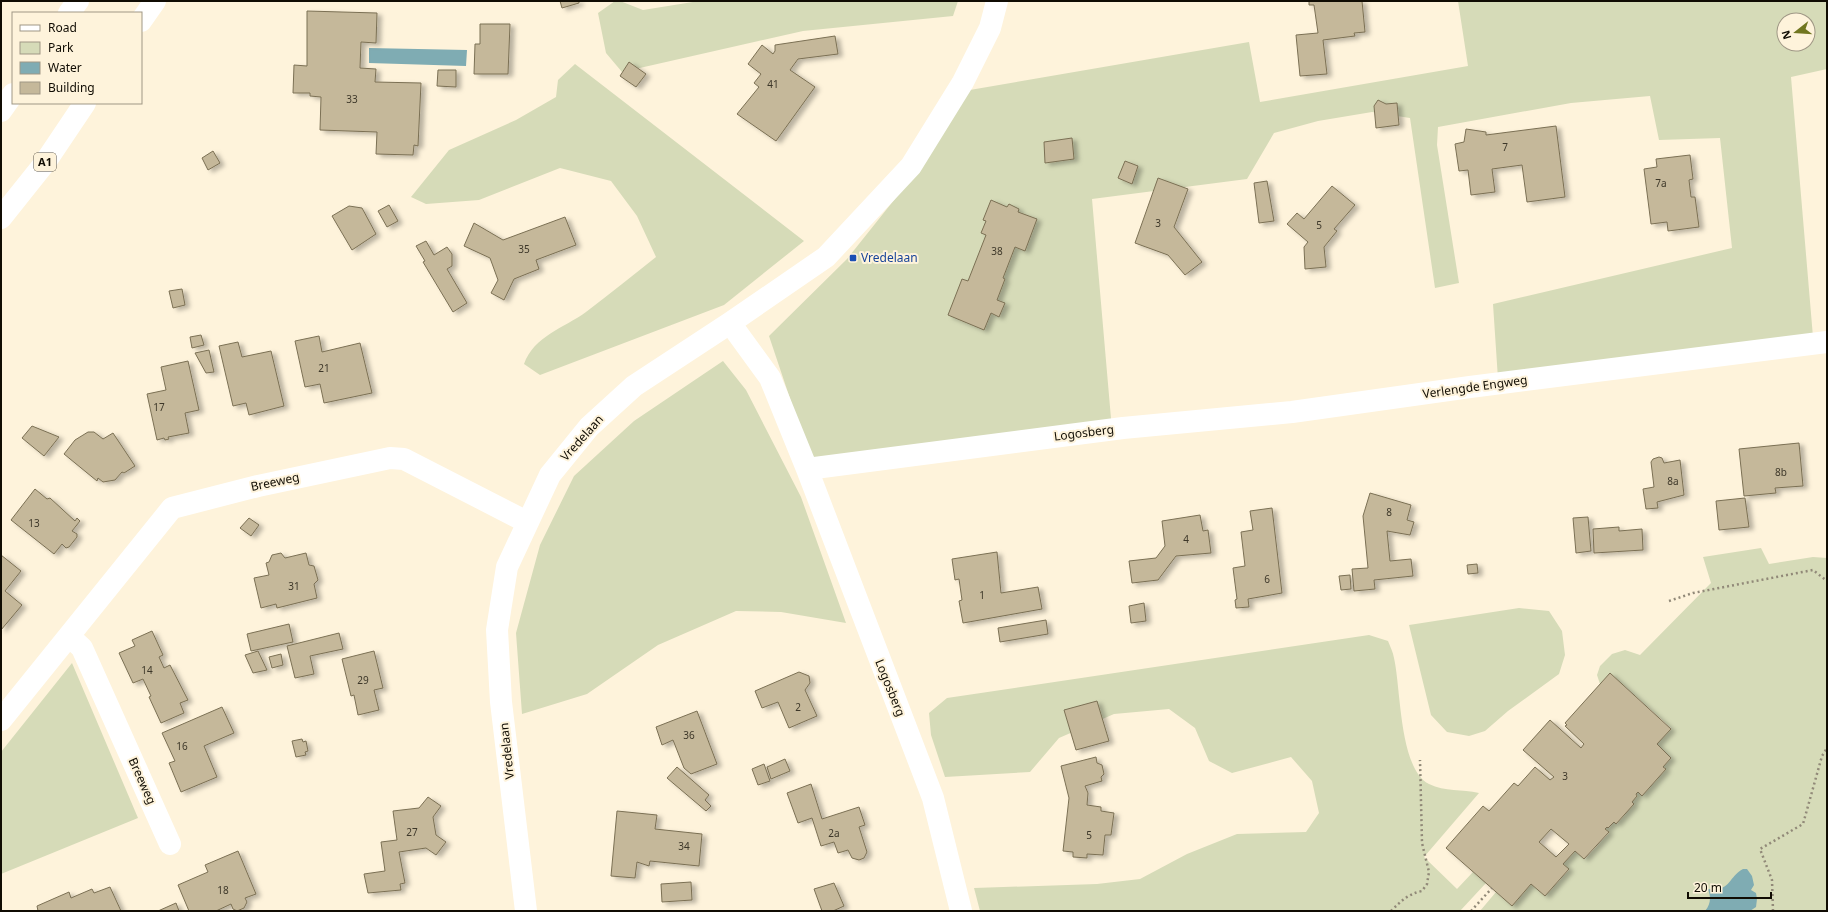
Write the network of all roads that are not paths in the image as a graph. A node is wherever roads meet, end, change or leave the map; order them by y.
1 (78, 1) edge
2 (155, 1) edge
3 (997, 1) edge
4 (70, 12) edge
5 (142, 20) edge
6 (12, 95) edge
7 (84, 104) edge
8 (1, 111) edge
9 (1, 218) edge
10 (730, 323) junction
11 (1827, 342) edge
12 (1123, 428) joint
13 (807, 469) junction
14 (527, 522) junction
15 (69, 636) junction
16 (1, 720) edge
17 (170, 844) dead end
18 (526, 911) edge
19 (961, 911) edge

1 - 4 main road
2 - 5 main road
3 - 10 main road, Vredelaan
6 - 8 main road
7 - 9 main road, A1
10 - 13 main road, Logosberg
10 - 14 main road, Vredelaan
11 - 12 main road, Verlengde Engweg
12 - 13 main road, Logosberg
13 - 19 main road, Logosberg
14 - 15 main road, Breeweg
14 - 18 main road, Vredelaan
15 - 16 main road, Breeweg
15 - 17 main road, Breeweg

